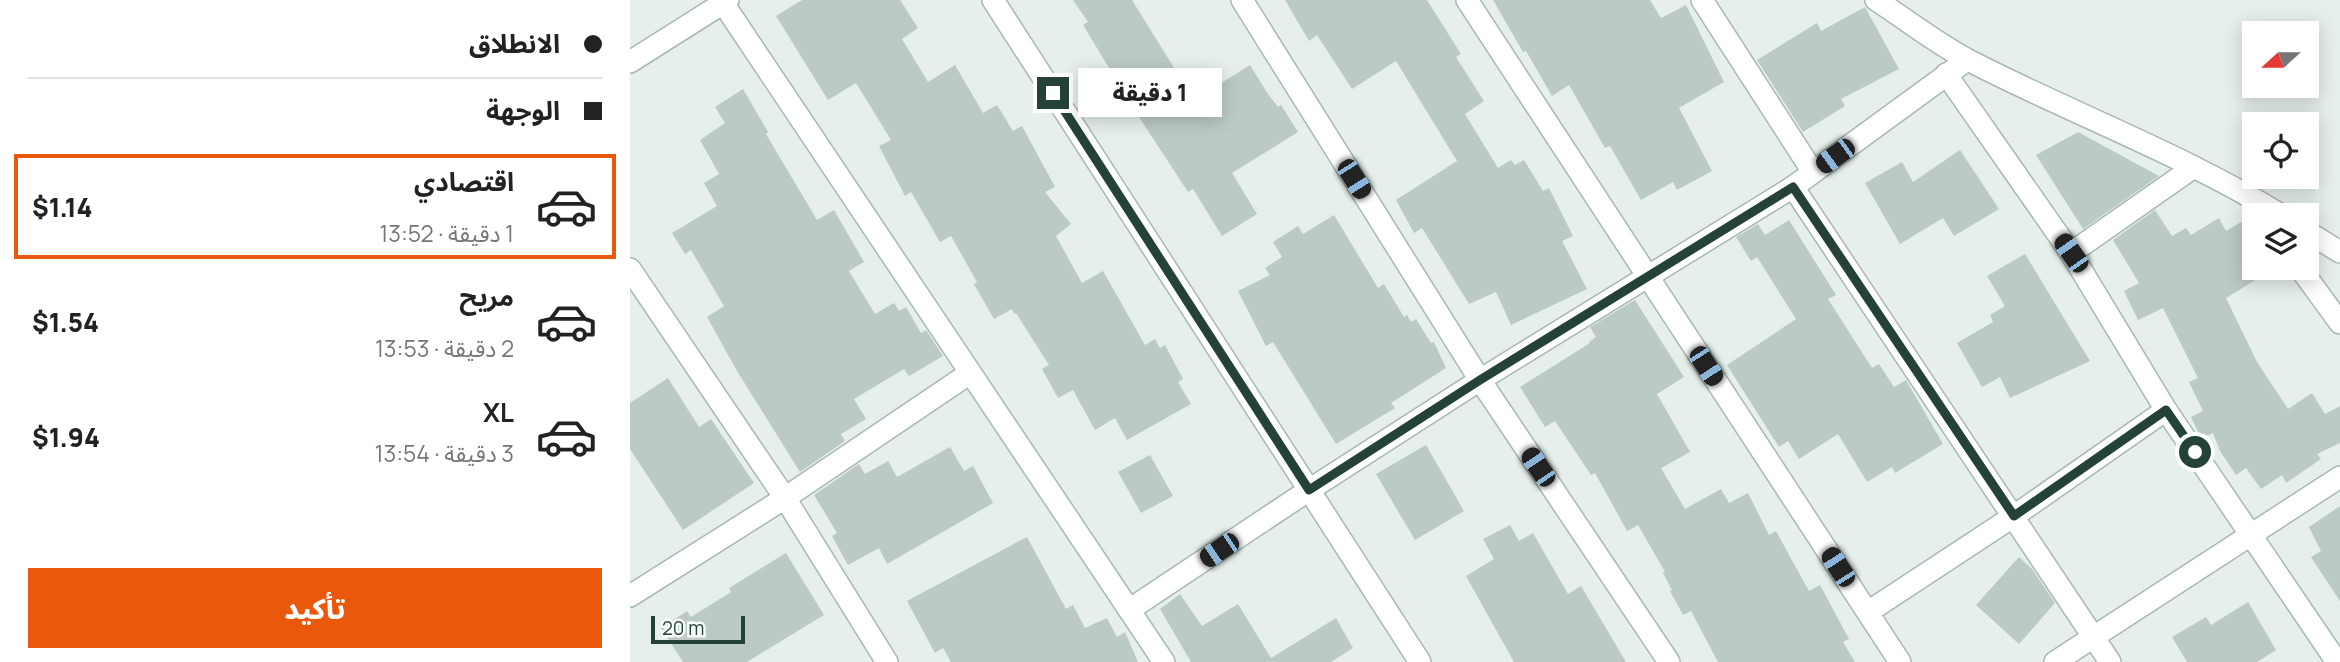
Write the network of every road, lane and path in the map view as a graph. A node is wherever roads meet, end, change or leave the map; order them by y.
1 (993, 0) edge
2 (1242, 0) edge
3 (1467, 0) edge
4 (1702, 0) edge
5 (1876, 0) edge
6 (724, 1) edge
7 (1968, 60) junction
8 (630, 62) edge
9 (1946, 75) junction
10 (2194, 167) junction
11 (1813, 172) junction
12 (1793, 187) junction
13 (2247, 194) junction
14 (2253, 203) edge
15 (2262, 203) edge
16 (2319, 240) edge
17 (2340, 252) edge
18 (2071, 253) junction
19 (630, 270) edge
20 (1648, 276) junction
21 (2309, 280) edge
22 (2340, 323) edge
23 (970, 373) junction
24 (1480, 380) junction
25 (2166, 410) junction
26 (2340, 477) edge
27 (1309, 490) junction
28 (785, 498) junction
29 (2014, 516) junction
30 (2252, 536) junction
31 (630, 596) edge
32 (1129, 610) junction
33 (1868, 612) junction
34 (2094, 638) junction
35 (887, 662) edge
36 (1164, 662) edge
37 (1420, 662) edge
38 (1669, 662) edge
39 (1900, 662) edge
40 (2055, 662) edge
41 (2110, 662) edge
42 (2337, 662) edge

1 - 27 street
2 - 24 street
3 - 20 street
4 - 11 street
5 - 7 street
6 - 8 street
6 - 23 street
7 - 9 street
7 - 10 street
9 - 11 street
9 - 18 street
10 - 13 street
10 - 18 street
11 - 12 street
12 - 20 street
12 - 29 street
13 - 14 street
13 - 15 street
16 - 17 street
18 - 25 street
19 - 28 street
20 - 24 street
20 - 33 street
21 - 22 street
23 - 28 street
23 - 32 street
24 - 27 street
24 - 38 street
25 - 29 street
25 - 30 street
26 - 30 street
27 - 32 street
27 - 37 street
28 - 31 street
28 - 35 street
29 - 33 street
29 - 34 street
30 - 34 street
30 - 42 street
32 - 36 street
33 - 39 street
34 - 40 street
34 - 41 street

